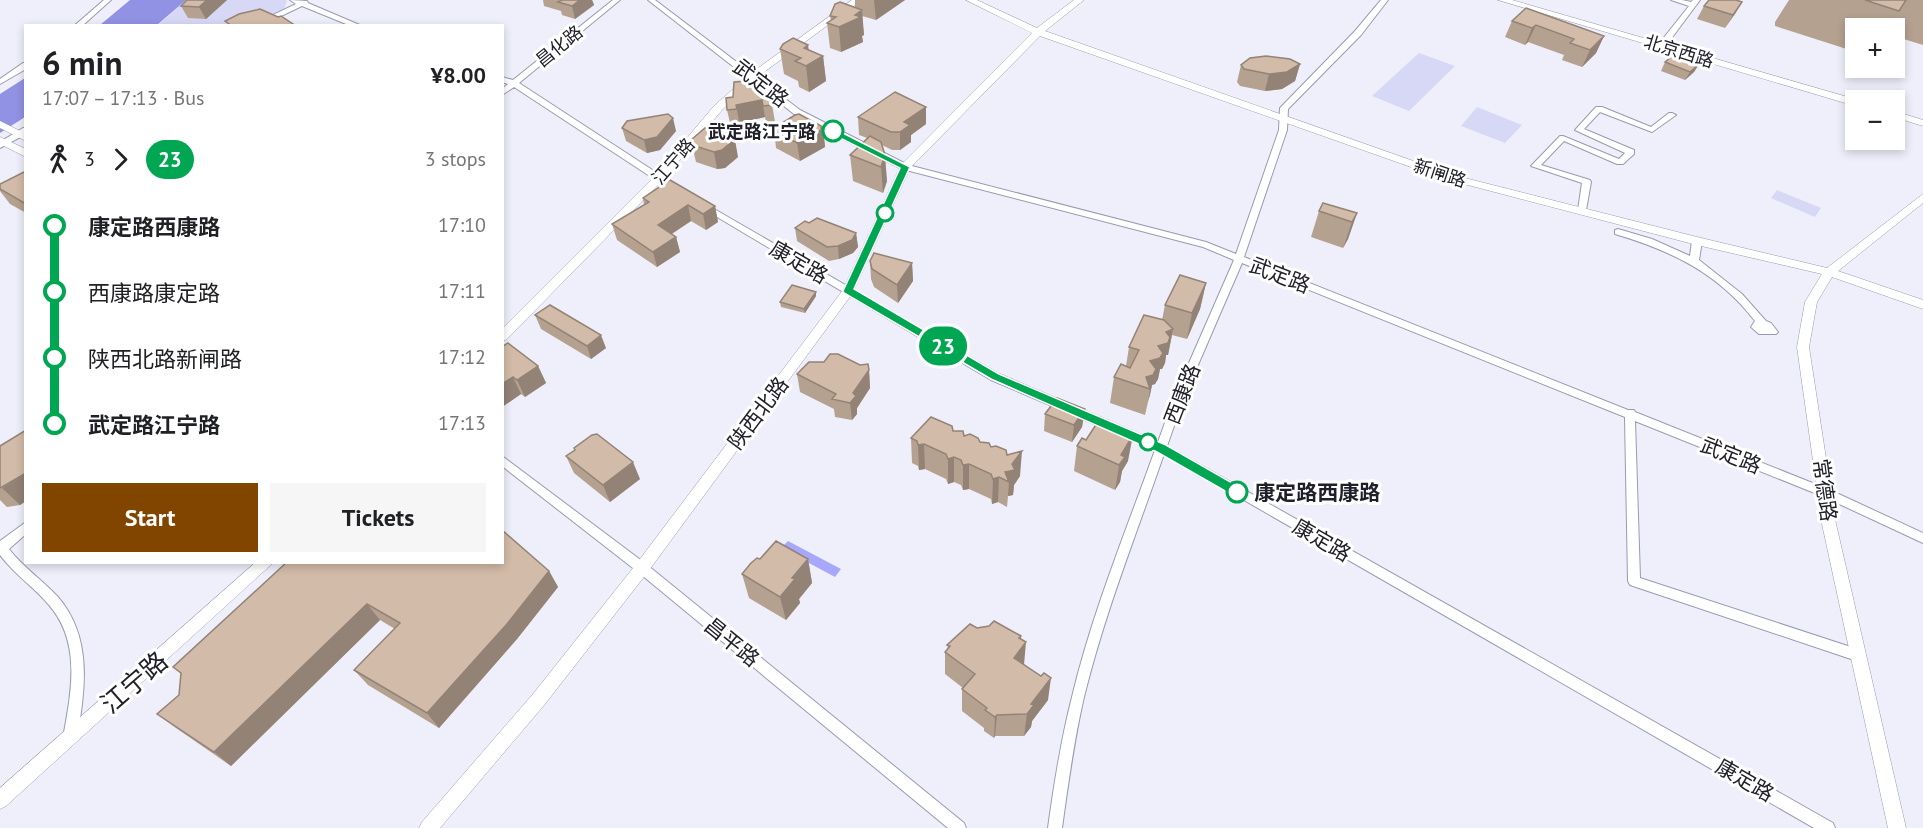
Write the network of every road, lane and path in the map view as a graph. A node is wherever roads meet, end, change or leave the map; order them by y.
1 (108, 0) edge
2 (293, 0) edge
3 (617, 0) edge
4 (651, 0) edge
5 (858, 0) edge
6 (970, 0) edge
7 (1080, 0) edge
8 (1385, 0) edge
9 (1502, 0) edge
10 (1674, 0) edge
11 (306, 2) edge
12 (1695, 3) edge
13 (79, 24) edge
14 (257, 24) edge
15 (355, 24) edge
16 (1038, 32) junction
17 (1662, 45) junction
18 (24, 66) edge
19 (753, 76) junction
20 (504, 80) edge
21 (0, 82) edge
22 (513, 83) junction
23 (504, 91) edge
24 (1845, 100) edge
25 (1671, 115) dead end
26 (1905, 117) edge
27 (1286, 118) junction
28 (1923, 123) edge
29 (0, 124) edge
30 (21, 133) edge
31 (2, 143) edge
32 (24, 153) edge
33 (906, 167) junction
34 (659, 178) junction
35 (686, 196) edge
36 (1923, 197) edge
37 (695, 201) edge
38 (1582, 210) junction
39 (1618, 232) dead end
40 (1697, 241) junction
41 (1239, 259) junction
42 (1694, 261) junction
43 (1829, 273) junction
44 (848, 291) junction
45 (1923, 305) edge
46 (1762, 323) dead end
47 (504, 335) edge
48 (1630, 414) junction
49 (1161, 448) junction
50 (504, 462) edge
51 (1826, 493) junction
52 (24, 529) edge
53 (1923, 538) edge
54 (0, 548) edge
55 (265, 564) edge
56 (642, 568) junction
57 (1857, 655) dead end
58 (70, 738) junction
59 (0, 801) edge
60 (428, 828) edge
61 (959, 828) edge
62 (1055, 828) edge
63 (1828, 828) edge
64 (1897, 828) edge

1 - 13 street
2 - 11 street
3 - 22 street, 昌化路
4 - 19 street, 武定路
5 - 19 main road, 江宁路
6 - 16 main road, 新闸路
7 - 16 main road, 陕西北路
8 - 27 street, 西康路
9 - 17 main road, 北京西路
10 - 12 street
11 - 14 street
11 - 15 street
12 - 17 street
16 - 27 main road, 新闸路
16 - 33 main road, 陕西北路
17 - 24 main road, 北京西路
18 - 21 street
19 - 33 street, 武定路
19 - 34 main road, 江宁路
20 - 22 street
22 - 23 street, 昌化路
22 - 34 street
25 - 38 street
26 - 28 main road
27 - 38 main road, 新闸路
27 - 41 street, 西康路
29 - 30 main road
30 - 31 street
31 - 32 main road
33 - 41 street, 武定路
33 - 44 main road, 陕西北路
34 - 35 street
34 - 47 main road, 江宁路
36 - 43 main road, 常德路
37 - 44 street, 康定路
38 - 40 main road, 新闸路
39 - 42 street
40 - 42 street
40 - 43 main road, 新闸路
41 - 48 street, 武定路
41 - 49 street, 西康路
42 - 46 street
43 - 45 main road, 新闸路
43 - 51 main road, 常德路
44 - 49 street, 康定路
44 - 56 main road, 陕西北路
48 - 51 street, 武定路
48 - 57 street
49 - 62 street, 西康路
49 - 63 street, 康定路
50 - 56 street, 昌平路
51 - 53 street, 武定路
51 - 64 main road, 常德路
52 - 54 street
54 - 58 street
55 - 58 main road, 江宁路
56 - 60 main road, 陕西北路
56 - 61 street, 昌平路
58 - 59 main road, 江宁路

